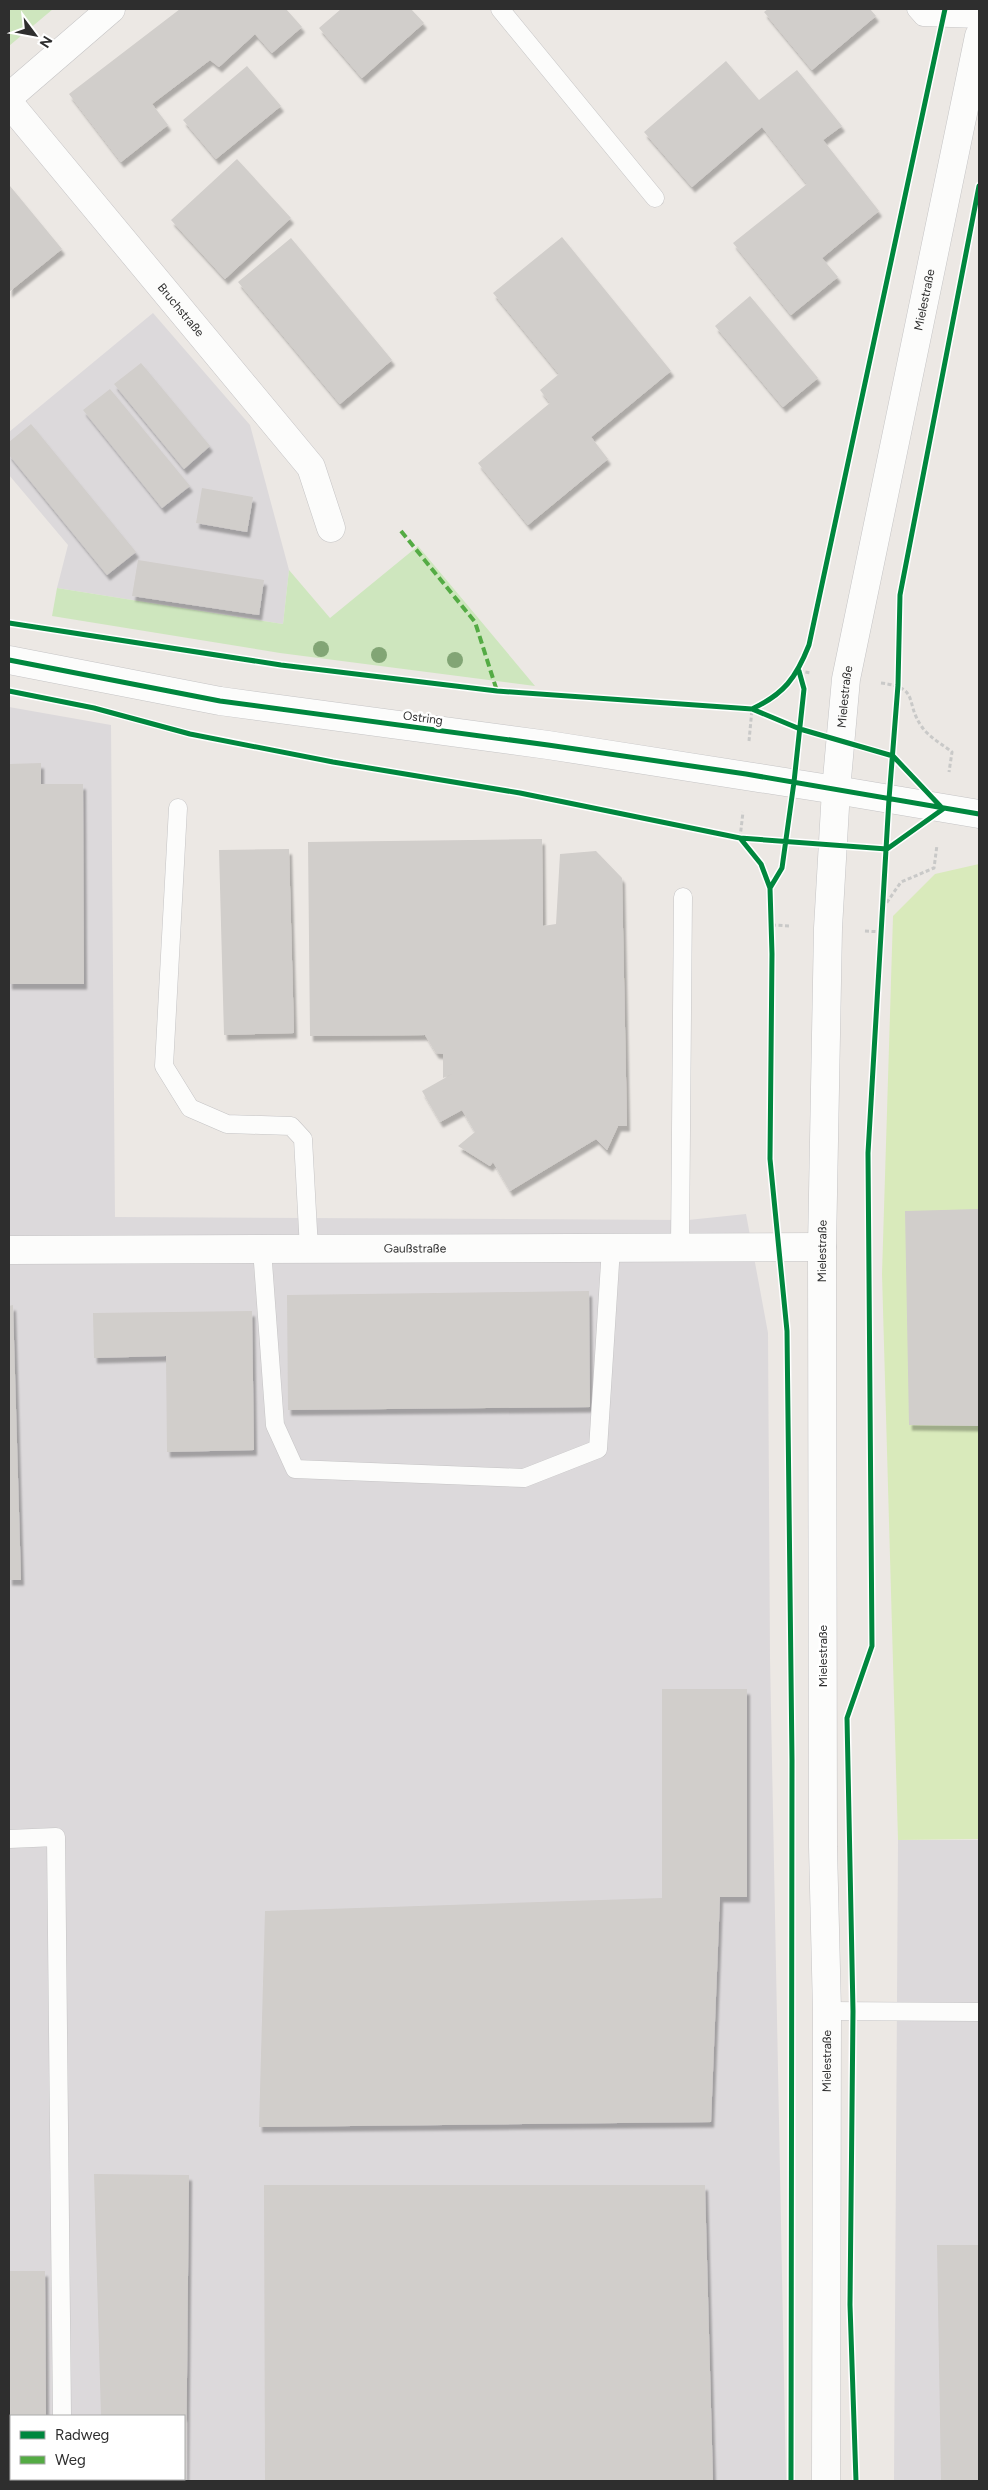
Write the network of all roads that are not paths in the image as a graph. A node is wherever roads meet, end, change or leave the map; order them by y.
1 (111, 9) edge
2 (500, 9) edge
3 (916, 9) edge
4 (979, 19) edge
5 (979, 36) edge
6 (9, 96) edge
7 (9, 103) edge
8 (655, 198) dead end
9 (331, 528) dead end
10 (9, 660) edge
11 (836, 790) junction
12 (178, 808) dead end
13 (979, 814) edge
14 (683, 896) dead end
15 (680, 1247) junction
16 (822, 1247) junction
17 (611, 1248) junction
18 (262, 1249) junction
19 (309, 1249) junction
20 (9, 1250) edge
21 (9, 1839) edge
22 (827, 2012) junction
23 (979, 2012) edge
24 (62, 2415) edge
25 (826, 2481) edge

1 - 6 street
2 - 8 lane
3 - 4 lane
5 - 11 street, Mielestraße
7 - 9 street, Bruchstraße
10 - 11 street, Ostring
11 - 13 street, Ostring
11 - 16 street, Mielestraße
12 - 19 lane
14 - 15 lane
15 - 16 street, Gaußstraße
15 - 17 street, Gaußstraße
16 - 22 street, Mielestraße
17 - 18 lane
17 - 19 street, Gaußstraße
18 - 19 street, Gaußstraße
18 - 20 street, Gaußstraße
21 - 24 lane
22 - 23 lane
22 - 25 street, Mielestraße

